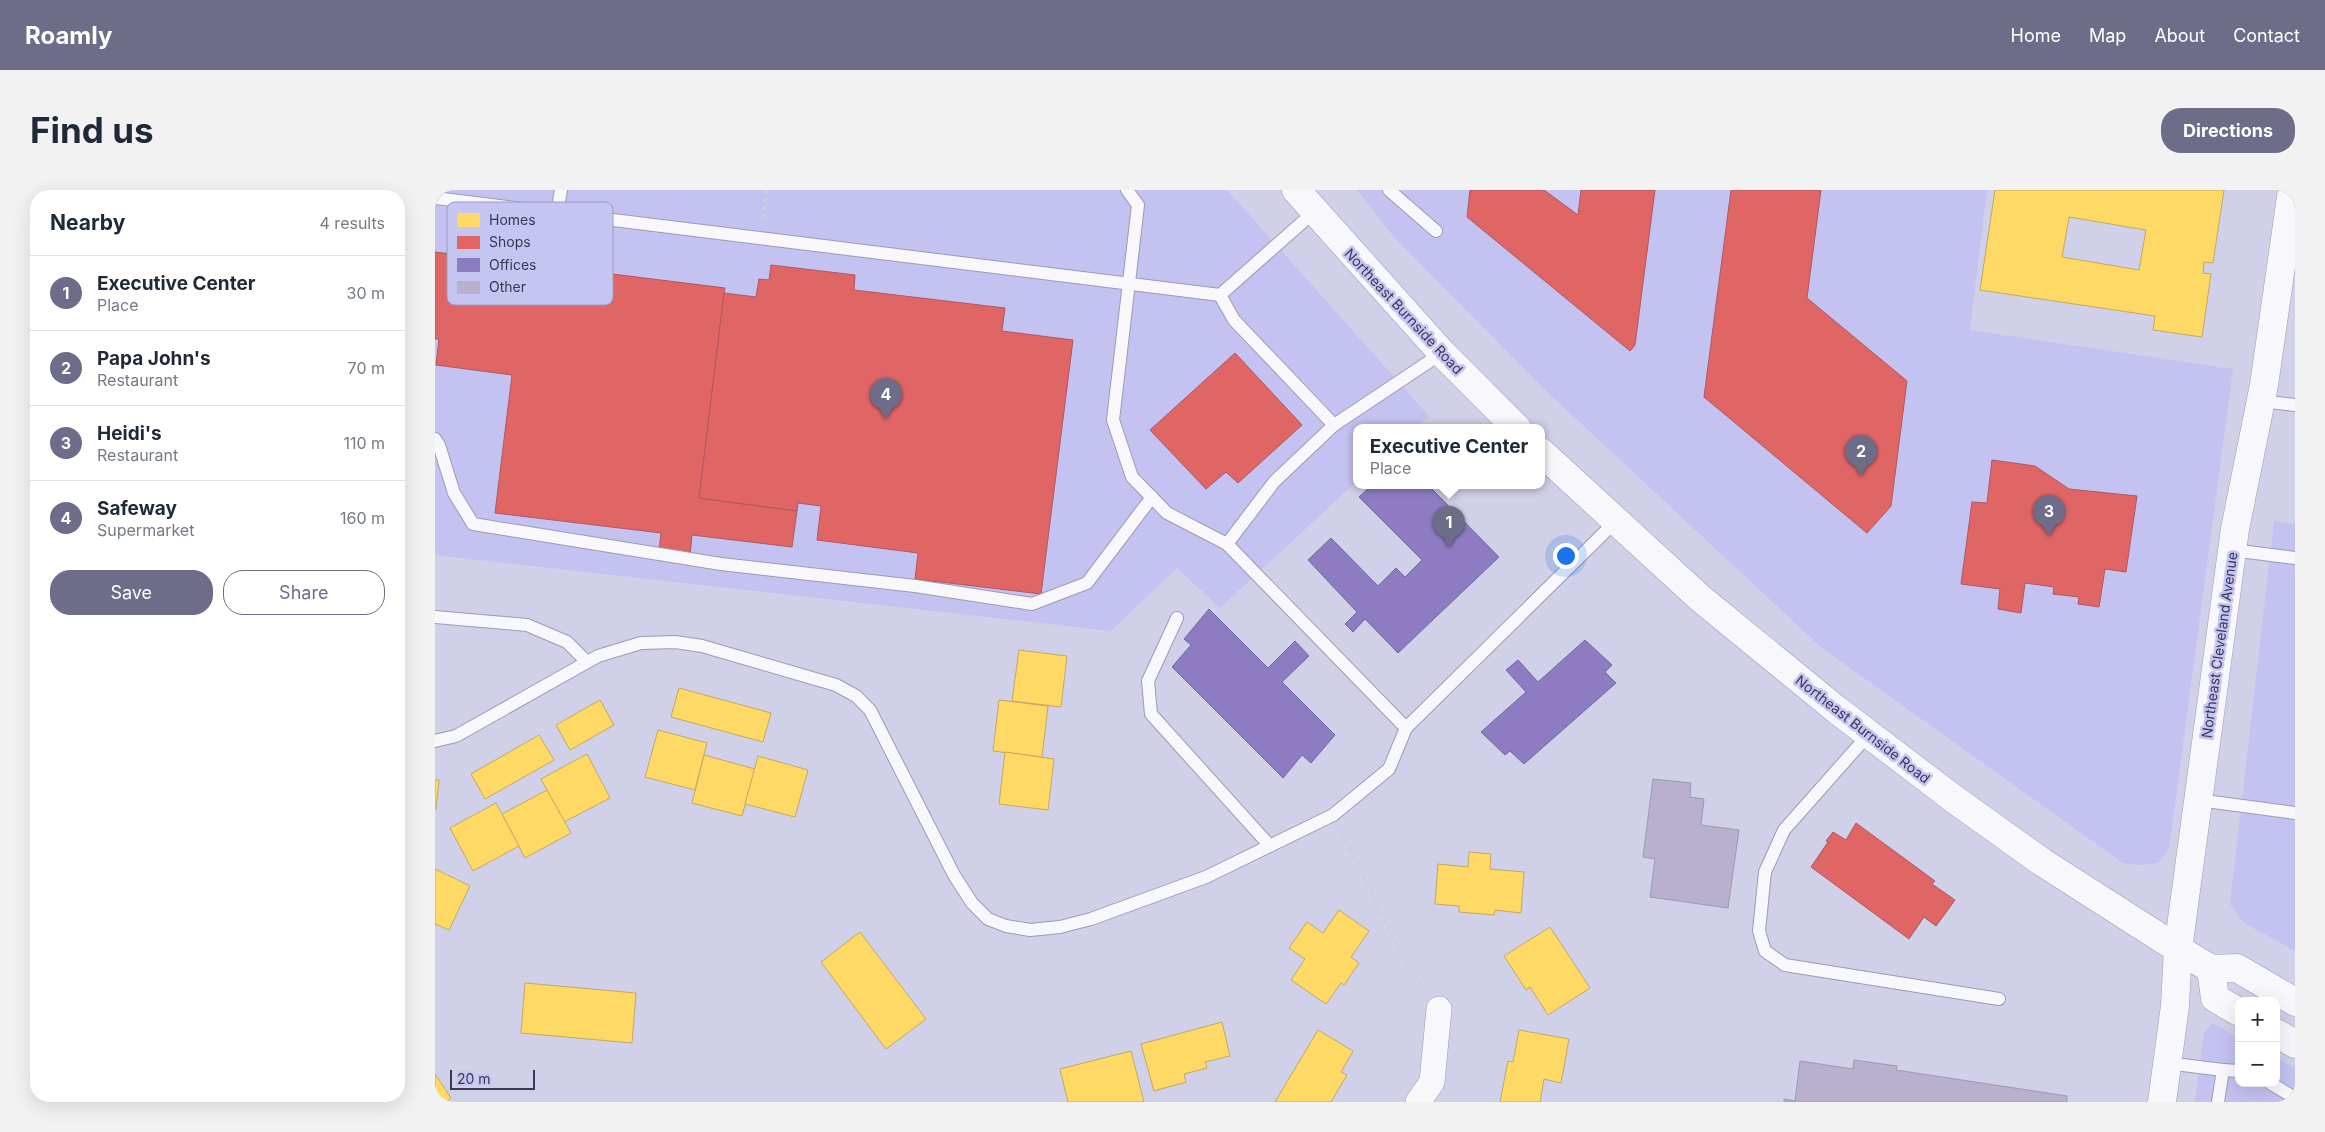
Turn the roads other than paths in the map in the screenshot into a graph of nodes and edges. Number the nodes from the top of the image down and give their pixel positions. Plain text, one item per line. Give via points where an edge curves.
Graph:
1 (1127, 190) edge
2 (1296, 190) edge
3 (1389, 190) edge
4 (2292, 190) edge
5 (435, 198) edge
6 (468, 202) edge
7 (1314, 212) junction
8 (613, 220) edge
9 (1435, 231) dead end
10 (1128, 283) junction
11 (1220, 295) junction
12 (1441, 353) junction
13 (2261, 401) junction
14 (2295, 405) edge
15 (1513, 424) edge
16 (1334, 425) junction
17 (435, 439) edge
18 (1545, 456) edge
19 (1152, 497) junction
20 (1615, 522) junction
21 (1227, 544) junction
22 (2232, 550) junction
23 (2295, 558) edge
24 (435, 617) edge
25 (1177, 618) dead end
26 (587, 662) junction
27 (1405, 728) junction
28 (1869, 734) junction
29 (435, 741) edge
30 (2198, 800) junction
31 (2295, 813) edge
32 (1270, 846) junction
33 (2178, 949) junction
34 (2211, 969) junction
35 (1999, 999) dead end
36 (2295, 1002) edge
37 (1439, 1009) road end
38 (2235, 1010) edge
39 (2280, 1035) edge
40 (2295, 1044) edge
41 (2167, 1063) junction
42 (2223, 1070) junction
43 (2235, 1071) edge
44 (2277, 1087) edge
45 (2295, 1098) edge
46 (1418, 1102) edge
47 (2162, 1102) edge
48 (2218, 1102) edge

1 - 10 lane via 1138,205
2 - 7 main road, Northeast Burnside Road
3 - 9 lane
4 - 13 main road, Northeast Cleveland Avenue
5 - 6 lane
7 - 11 lane
7 - 12 main road, Northeast Burnside Road
8 - 10 lane
10 - 11 lane
10 - 19 lane via 1113,420 1131,477
11 - 16 lane via 1234,320
12 - 15 main road, Northeast Burnside Road
12 - 16 lane
13 - 14 lane
13 - 22 main road, Northeast Cleveland Avenue
16 - 21 lane via 1274,482
17 - 19 lane via 454,494 473,524 721,564 915,586 1032,604 1087,583
18 - 20 main road, Northeast Burnside Road
19 - 21 lane via 1167,513
20 - 27 lane
20 - 28 main road, Northeast Burnside Road via 1700,598
21 - 27 lane
22 - 23 lane
22 - 30 main road, Northeast Cleveland Avenue
24 - 26 lane via 527,625 567,642
25 - 32 lane via 1148,681 1151,714
26 - 29 lane via 456,736
26 - 32 lane via 641,643 675,642 702,646 827,682 856,696 871,710 971,903 989,919 1006,926 1030,930 1091,919 1206,876
27 - 32 lane via 1389,769 1333,815
28 - 33 main road, Northeast Burnside Road via 2042,862
28 - 35 lane via 1784,830 1765,872 1759,931 1765,951 1785,965
30 - 31 lane
30 - 33 main road, Northeast Cleveland Avenue
33 - 34 main road, Northeast Burnside Road
33 - 41 main road, Northeast Cleveland Avenue
34 - 36 main road via 2237,968
34 - 38 main road via 2215,998
37 - 46 street via 1432,1082
39 - 40 main road
41 - 42 lane
41 - 47 main road, Northeast Cleveland Avenue
42 - 43 lane
42 - 48 lane
44 - 45 lane

